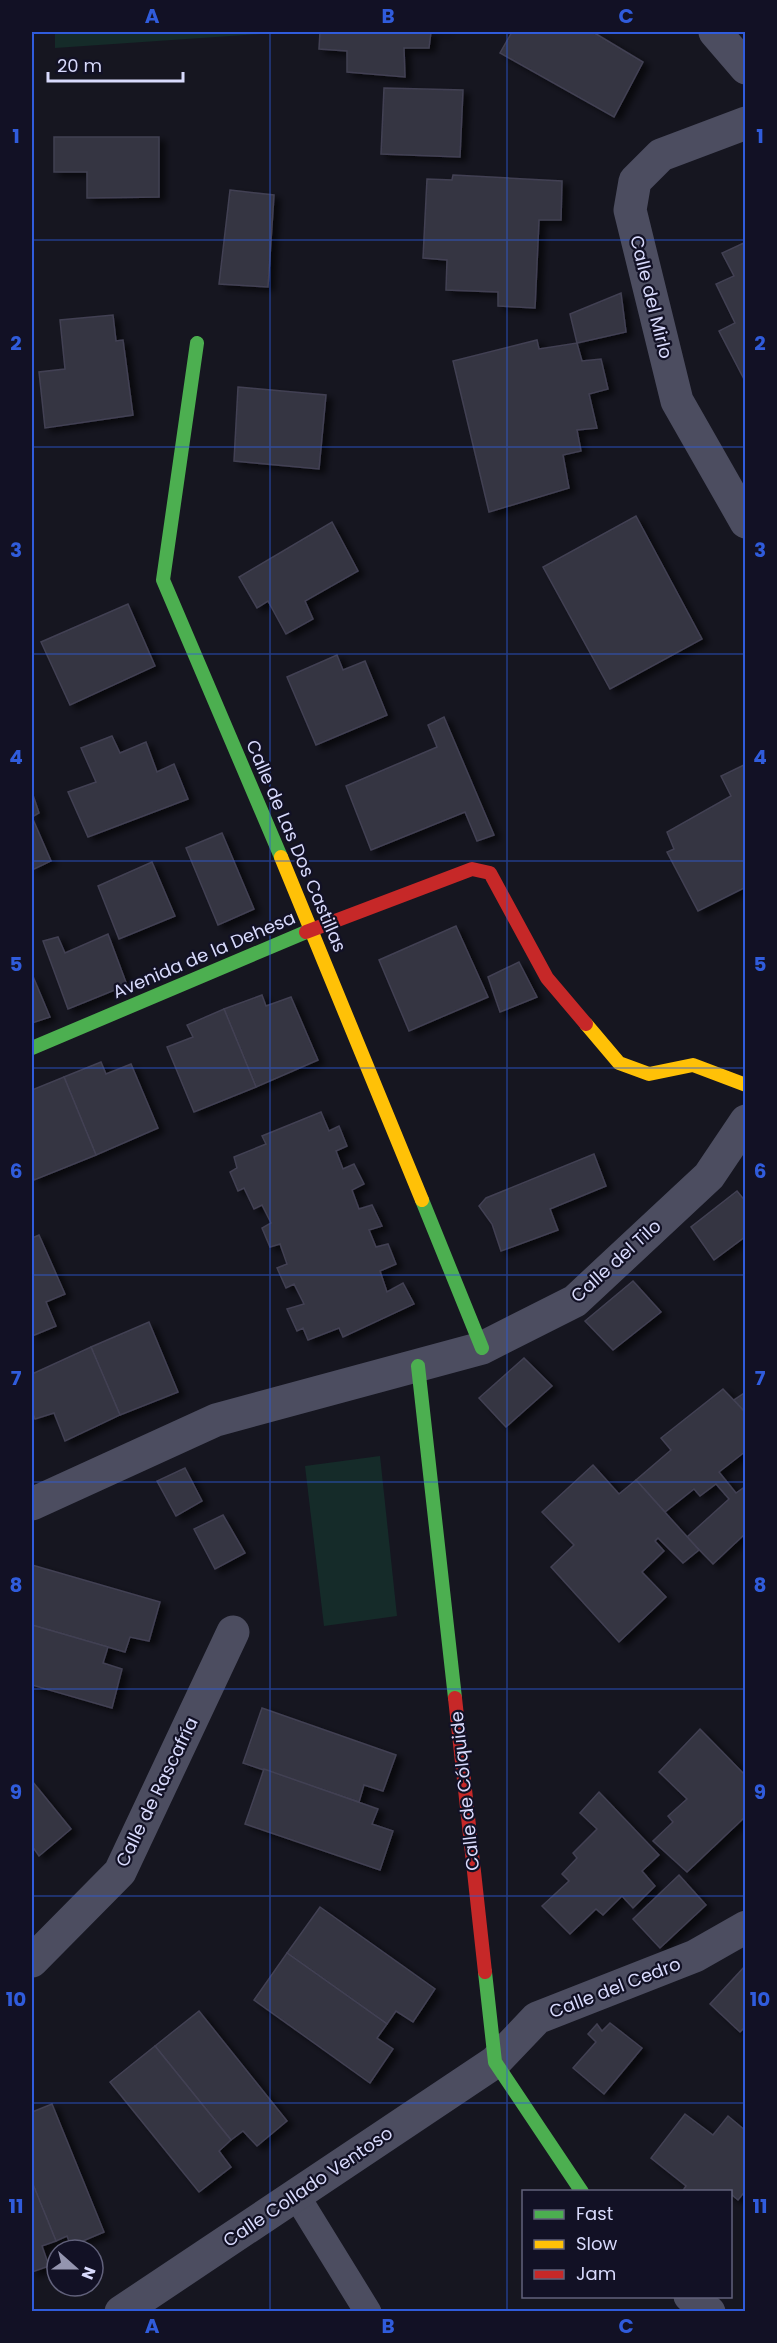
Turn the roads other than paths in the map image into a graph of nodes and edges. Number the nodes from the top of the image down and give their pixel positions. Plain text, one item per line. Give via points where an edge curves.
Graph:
1 (715, 32) edge
2 (746, 68) edge
3 (746, 123) edge
4 (197, 343) dead end
5 (746, 522) edge
6 (312, 930) junction
7 (32, 1048) edge
8 (746, 1085) edge
9 (746, 1121) edge
10 (482, 1348) junction
11 (418, 1366) junction
12 (32, 1504) edge
13 (233, 1632) dead end
14 (746, 1927) edge
15 (32, 1961) edge
16 (495, 2062) junction
17 (581, 2190) edge
18 (296, 2195) junction
19 (692, 2298) edge
20 (121, 2312) edge
21 (368, 2312) edge
22 (709, 2312) edge

1 - 2 street
3 - 5 street, Calle del Mirlo via 662,155 635,181 630,210 677,401
4 - 6 street, Calle de Las Dos Castillas via 163,580
6 - 7 street, Avenida de la Dehesa
6 - 8 street, Avenida de la Dehesa via 472,869 490,873 547,978 619,1063 649,1074 693,1065
6 - 10 street, Calle de Las Dos Castillas
9 - 10 street, Calle del Tilo via 709,1176 575,1301
10 - 11 street, Calle del Tilo
11 - 12 street, Calle del Tilo via 216,1420
11 - 16 street, Calle de Cólquide
13 - 15 street, Calle de Rascafría via 120,1872
14 - 16 street, Calle del Cedro via 695,1956 537,2018
16 - 17 street, Calle de Cólquide
16 - 18 street, Calle Collado Ventoso
18 - 20 street, Calle Collado Ventoso
18 - 21 lane
19 - 22 street

